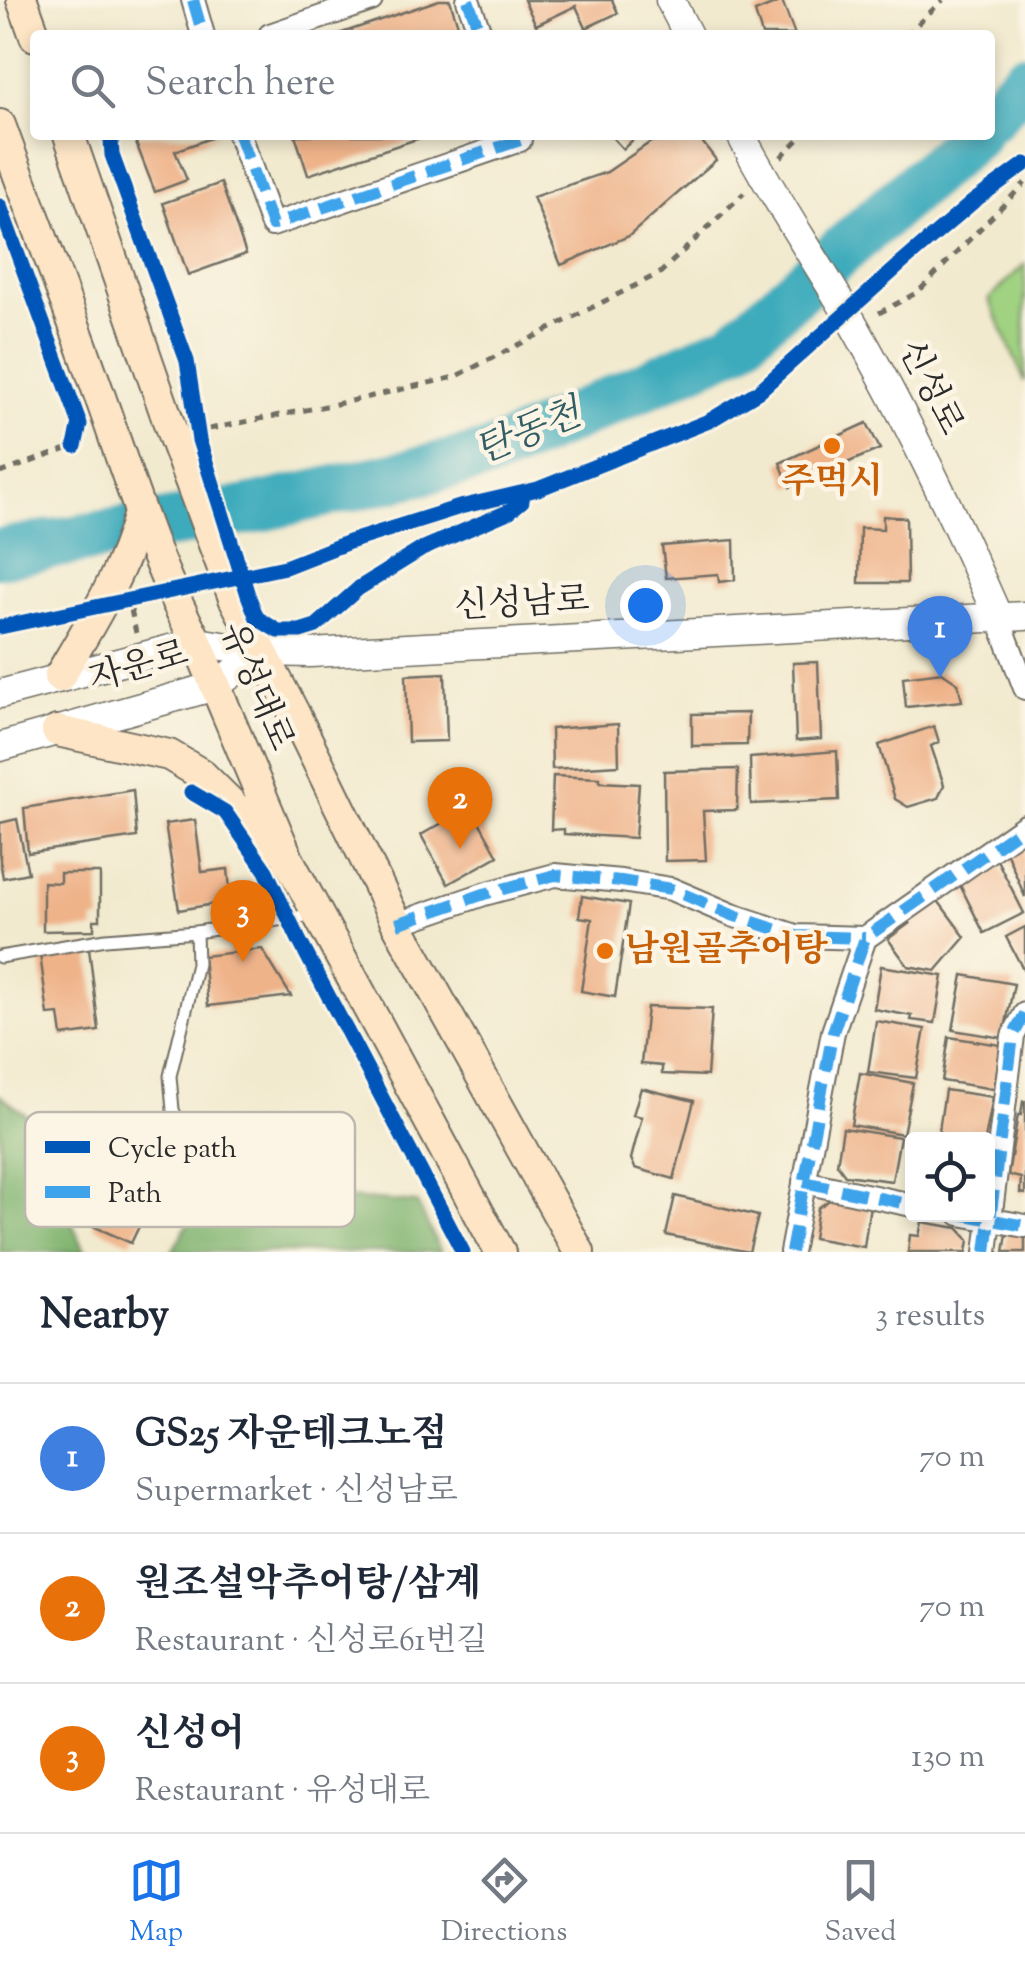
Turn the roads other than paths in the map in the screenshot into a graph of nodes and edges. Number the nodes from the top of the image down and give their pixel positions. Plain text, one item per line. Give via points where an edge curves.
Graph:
1 (22, 0) edge
2 (192, 0) edge
3 (371, 0) edge
4 (468, 0) edge
5 (670, 0) edge
6 (33, 30) edge
7 (201, 30) edge
8 (284, 30) edge
9 (479, 30) edge
10 (685, 30) edge
11 (0, 125) edge
12 (71, 140) edge
13 (241, 140) edge
14 (520, 140) edge
15 (744, 140) edge
16 (139, 512) junction
17 (1012, 616) edge
18 (196, 642) junction
19 (262, 652) junction
20 (59, 677) junction
21 (214, 686) junction
22 (1025, 688) edge
23 (0, 694) edge
24 (56, 731) junction
25 (0, 746) edge
26 (1025, 826) edge
27 (288, 859) junction
28 (318, 914) junction
29 (397, 924) junction
30 (196, 932) junction
31 (864, 938) junction
32 (0, 958) edge
33 (1025, 1014) edge
34 (175, 1112) edge
35 (995, 1179) edge
36 (804, 1182) junction
37 (905, 1204) edge
38 (990, 1222) edge
39 (995, 1222) edge
40 (1025, 1226) edge
41 (500, 1252) edge
42 (580, 1252) edge
43 (791, 1252) edge
44 (986, 1252) edge

1 - 6 main road
2 - 7 street
3 - 8 street
4 - 9 street
5 - 10 street
11 - 16 main road, 유성대로
12 - 19 main road, 유성대로 via 194,431 234,598
13 - 14 street via 272,224
15 - 17 street, 신성로 via 855,327
16 - 18 main road, 유성대로
16 - 20 main road via 130,546
17 - 19 street, 신성남로
17 - 22 street, 신성로
18 - 19 street, 자운로
18 - 20 street, 자운로
18 - 21 main road, 유성대로
19 - 21 street, 자운로
19 - 29 main road, 유성대로
20 - 23 street, 자운로
21 - 24 street, 자운로
21 - 27 main road, 유성대로
24 - 25 street, 자운로
24 - 27 main road via 168,756 202,774
26 - 31 street
27 - 28 main road, 유성대로
28 - 30 lane
28 - 41 main road, 유성대로
29 - 31 street via 554,875 671,889 796,936
29 - 42 main road, 유성대로
30 - 32 lane
30 - 34 lane via 197,964 170,1076
31 - 36 street via 832,1032
33 - 35 street via 1012,1036
36 - 37 street
36 - 43 street
38 - 44 street
39 - 40 street

